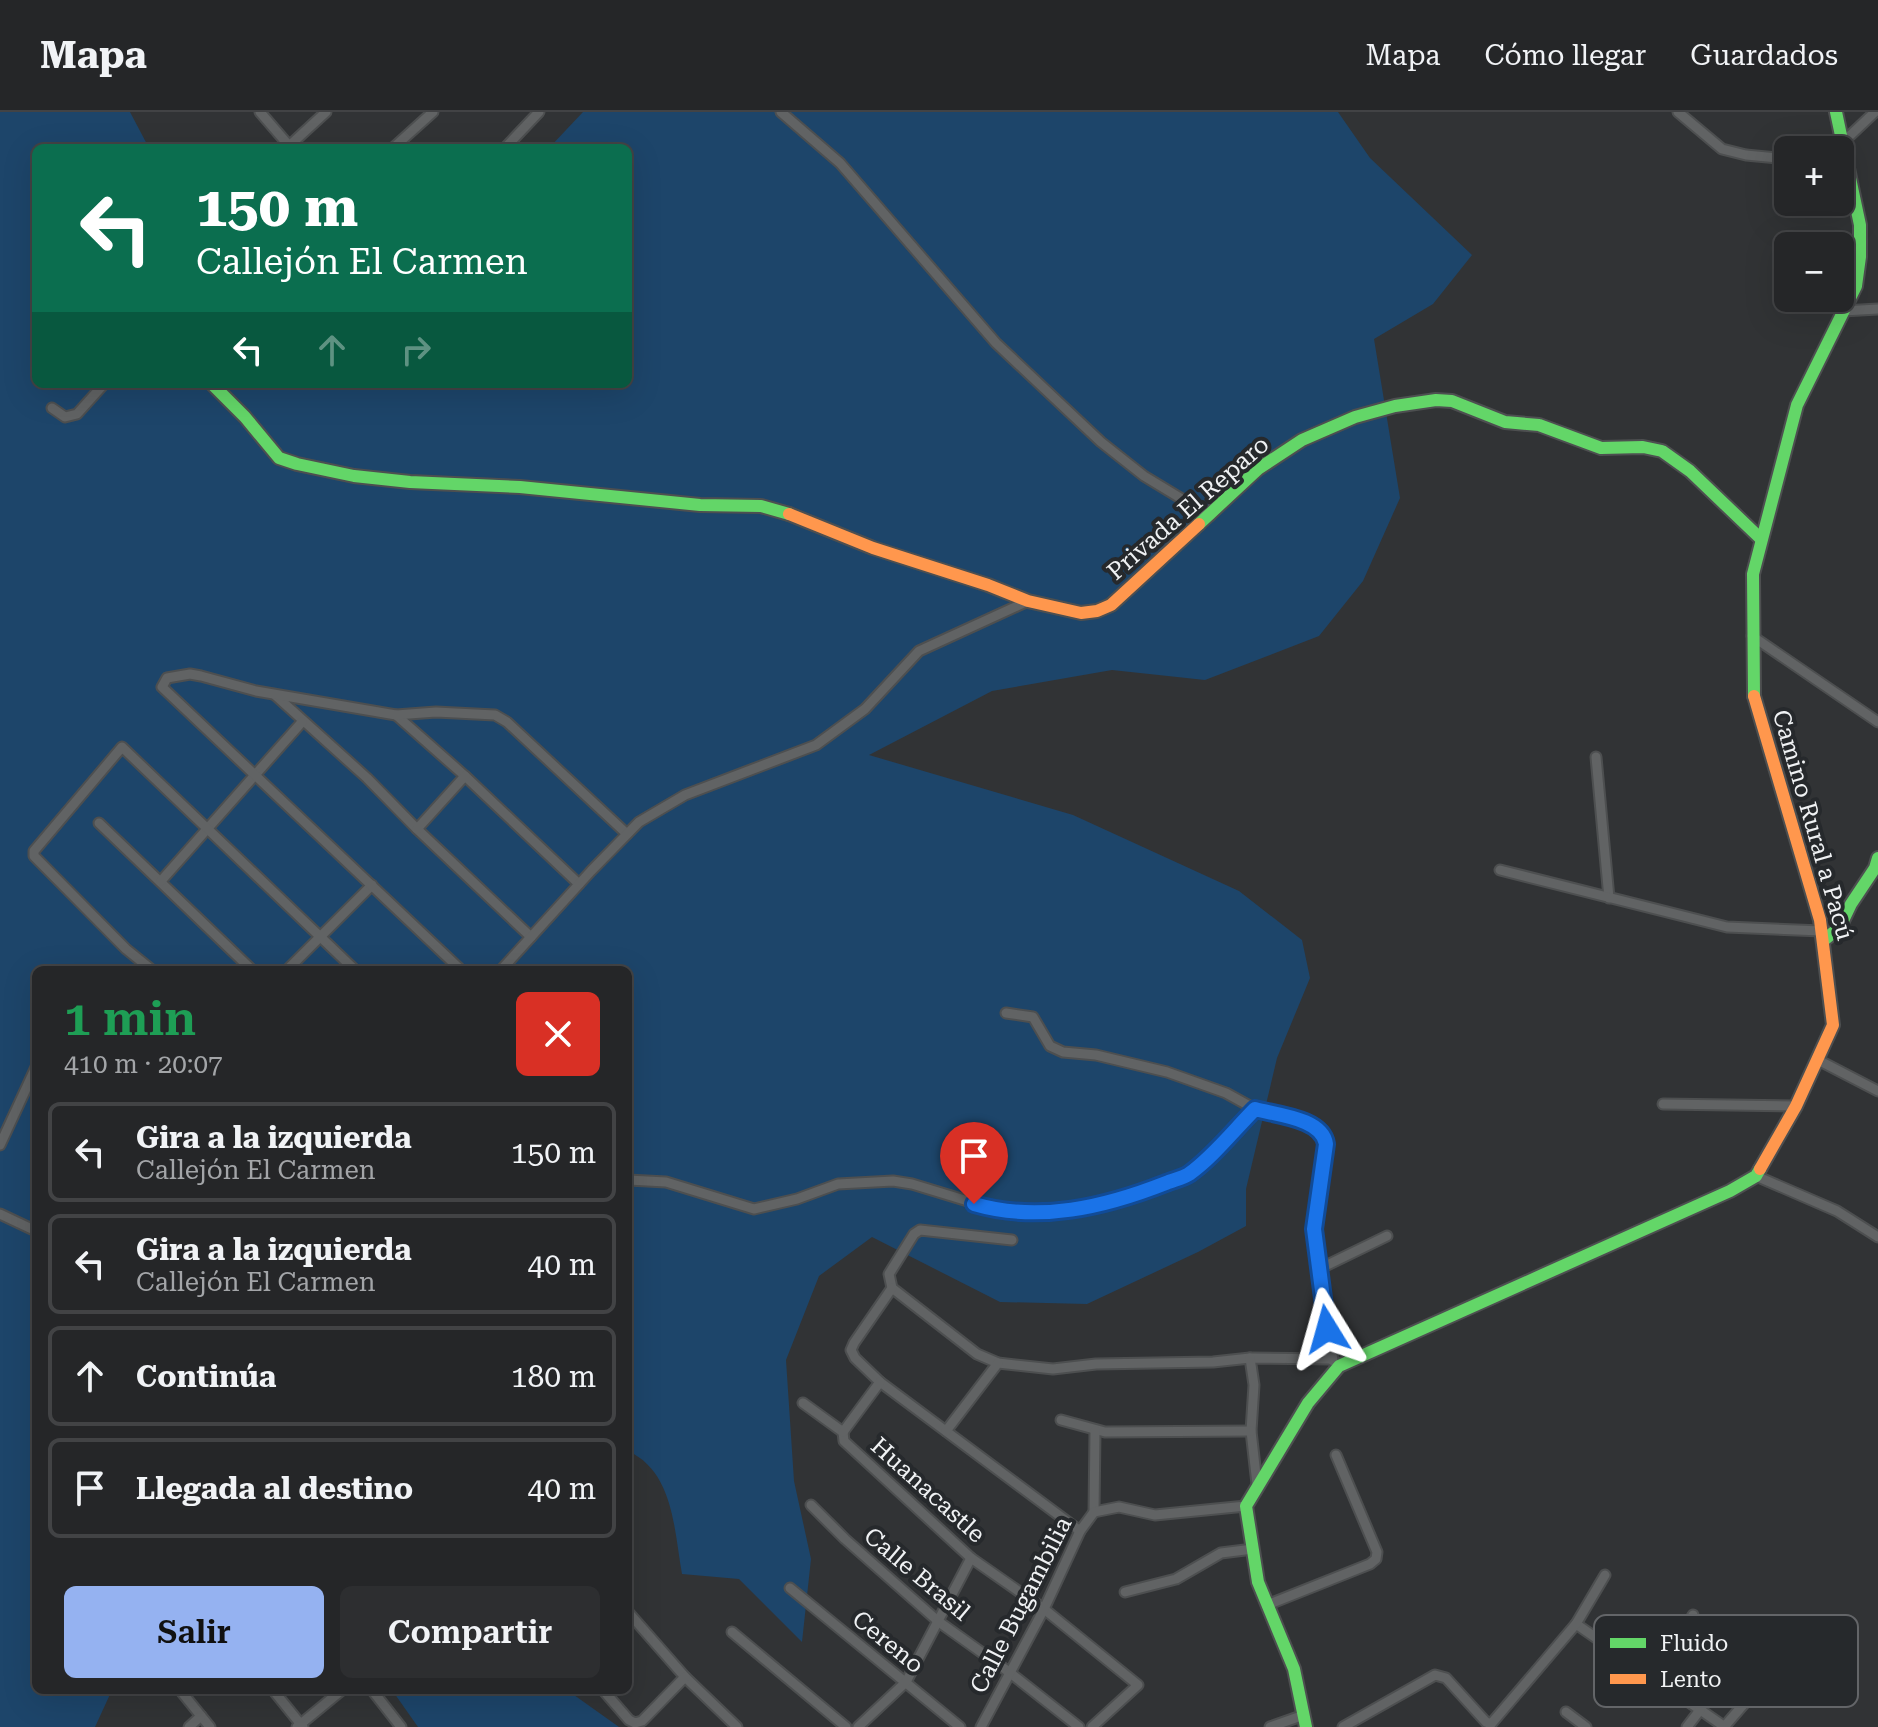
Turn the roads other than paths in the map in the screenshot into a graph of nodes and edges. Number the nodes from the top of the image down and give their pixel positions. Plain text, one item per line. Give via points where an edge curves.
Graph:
1 (260, 112) edge
2 (326, 112) edge
3 (433, 112) edge
4 (539, 112) edge
5 (781, 112) edge
6 (1678, 112) edge
7 (1836, 112) edge
8 (1875, 112) edge
9 (1840, 136) edge
10 (1850, 136) edge
11 (287, 144) edge
12 (293, 144) edge
13 (397, 144) edge
14 (509, 144) edge
15 (1774, 158) edge
16 (1854, 203) edge
17 (1854, 290) edge
18 (1878, 309) edge
19 (1854, 310) edge
20 (1843, 312) edge
21 (100, 388) edge
22 (216, 388) edge
23 (52, 408) dead end
24 (1210, 516) junction
25 (1761, 539) junction
26 (1028, 601) junction
27 (1752, 636) junction
28 (275, 695) junction
29 (396, 715) junction
30 (302, 722) junction
31 (1878, 722) edge
32 (1596, 757) dead end
33 (255, 774) junction
34 (465, 776) junction
35 (99, 823) dead end
36 (208, 827) junction
37 (417, 829) junction
38 (627, 834) junction
39 (1878, 858) edge
40 (1500, 870) dead end
41 (161, 881) junction
42 (579, 884) junction
43 (372, 885) junction
44 (1609, 898) junction
45 (320, 936) junction
46 (1823, 936) junction
47 (531, 937) junction
48 (147, 966) edge
49 (248, 966) edge
50 (291, 966) edge
51 (351, 966) edge
52 (457, 966) edge
53 (505, 966) edge
54 (1006, 1013) dead end
55 (1818, 1060) junction
56 (32, 1076) edge
57 (1878, 1091) edge
58 (1663, 1104) dead end
59 (1796, 1106) junction
60 (1255, 1109) junction
61 (0, 1145) edge
62 (1756, 1176) junction
63 (632, 1180) edge
64 (0, 1214) edge
65 (32, 1229) edge
66 (1387, 1236) dead end
67 (1878, 1237) edge
68 (1012, 1240) dead end
69 (1319, 1269) junction
70 (892, 1288) junction
71 (1250, 1358) junction
72 (1335, 1362) junction
73 (998, 1363) junction
74 (880, 1382) junction
75 (803, 1403) dead end
76 (1061, 1420) dead end
77 (946, 1431) junction
78 (1095, 1431) junction
79 (1251, 1431) junction
80 (843, 1432) junction
81 (1336, 1455) dead end
82 (1257, 1484) junction
83 (811, 1505) dead end
84 (1246, 1506) junction
85 (1094, 1512) junction
86 (1080, 1531) junction
87 (1253, 1549) junction
88 (971, 1558) junction
89 (1605, 1575) dead end
90 (790, 1588) dead end
91 (1125, 1592) dead end
92 (1267, 1605) junction
93 (1044, 1609) junction
94 (632, 1617) edge
95 (939, 1622) junction
96 (1576, 1624) junction
97 (732, 1632) dead end
98 (1594, 1636) edge
99 (1009, 1672) junction
100 (685, 1677) junction
101 (906, 1682) junction
102 (183, 1694) edge
103 (276, 1694) edge
104 (337, 1694) edge
105 (375, 1694) edge
106 (606, 1694) edge
107 (1696, 1707) edge
108 (1741, 1707) edge
109 (1700, 1710) junction
110 (1566, 1712) dead end
111 (201, 1716) junction
112 (1305, 1721) edge
113 (300, 1726) edge
114 (189, 1727) edge
115 (210, 1727) edge
116 (401, 1727) edge
117 (737, 1727) edge
118 (846, 1727) edge
119 (858, 1727) edge
120 (960, 1727) edge
121 (981, 1727) edge
122 (1079, 1727) edge
123 (1092, 1727) edge
124 (1270, 1727) edge
125 (1343, 1727) edge
126 (1586, 1727) edge
127 (1687, 1727) edge
128 (1724, 1727) edge

1 - 11 street
2 - 12 street
3 - 13 street
4 - 14 street
5 - 24 street via 840,163 996,343 1101,442
6 - 15 street via 1722,149
7 - 9 street, Camino Rural a Pacú
8 - 10 street
16 - 17 street, Camino Rural a Pacú via 1860,257
18 - 19 street
20 - 25 street, Camino Rural a Pacú via 1797,405
21 - 23 street via 77,414 65,417
22 - 26 street, Privada El Reparo via 279,458 297,464 410,482 761,506
24 - 25 street, Privada El Reparo via 1258,469 1302,440 1395,406 1452,401 1596,447 1664,451
24 - 26 street, Privada El Reparo via 1111,605 1081,613
25 - 27 street, Camino Rural a Pacú via 1753,574
26 - 38 street via 919,651 865,709 816,745 685,795
27 - 31 street
27 - 46 street, Camino Rural a Pacú via 1754,698
28 - 29 street
28 - 30 street
28 - 33 street via 190,674 167,678 162,687
29 - 34 street
29 - 38 street via 495,715
30 - 33 street
30 - 37 street
32 - 44 street
33 - 36 street
33 - 43 street
34 - 37 street
34 - 42 street
35 - 41 street
36 - 41 street
36 - 45 street
36 - 48 street via 122,747 34,851
37 - 47 street
38 - 42 street
39 - 46 street via 1840,927
40 - 44 street
41 - 49 street
42 - 47 street
43 - 45 street
43 - 52 street
44 - 46 street via 1727,927
45 - 50 street
45 - 51 street
46 - 55 street, Camino Rural a Pacú via 1833,1025
47 - 53 street
54 - 60 street via 1033,1017 1050,1046 1063,1052 1167,1072
55 - 57 street
55 - 59 street, Camino Rural a Pacú
56 - 61 street
58 - 59 street
59 - 62 street, Camino Rural a Pacú
60 - 63 street via 1188,1175 1070,1210 994,1209 893,1181 838,1184 754,1209 666,1182
60 - 69 street via 1310,1124 1325,1137 1314,1219
62 - 67 street via 1837,1211
62 - 72 street
64 - 65 street
66 - 69 street
68 - 70 street via 920,1230 889,1274
69 - 72 street
70 - 73 street via 977,1354
70 - 74 street via 851,1350
71 - 72 street
71 - 73 street via 1053,1369
71 - 79 street
72 - 82 street
73 - 77 street
74 - 77 street
74 - 80 street, Huanacastle
75 - 80 street
76 - 78 street
77 - 86 street
78 - 79 street
78 - 85 street
79 - 82 street
80 - 88 street, Huanacastle via 844,1441
81 - 92 street via 1376,1559
82 - 84 street
83 - 95 street, Calle Brasil
84 - 85 street, Calle Bugambilia via 1155,1515 1119,1507
84 - 87 street
85 - 86 street, Calle Bugambilia
86 - 93 street, Calle Bugambilia
87 - 91 street via 1221,1553 1176,1579
87 - 92 street
88 - 93 street, Huanacastle
88 - 95 street
89 - 96 street
90 - 101 street, Cereno
92 - 112 street via 1294,1669
93 - 99 street, Calle Bugambilia
93 - 123 street, Huanacastle via 1138,1685
94 - 100 street
95 - 99 street, Calle Brasil
95 - 101 street
96 - 98 street
96 - 125 street via 1491,1724 1446,1678 1435,1675
97 - 118 street
99 - 121 street, Calle Bugambilia
99 - 122 street, Calle Brasil
100 - 106 street via 635,1723
100 - 117 street
101 - 119 street
101 - 120 street, Cereno
102 - 111 street
103 - 113 street
104 - 113 street
105 - 116 street
107 - 109 street
108 - 128 street
109 - 127 street
109 - 128 street
110 - 126 street
111 - 114 street
111 - 115 street
112 - 124 street

